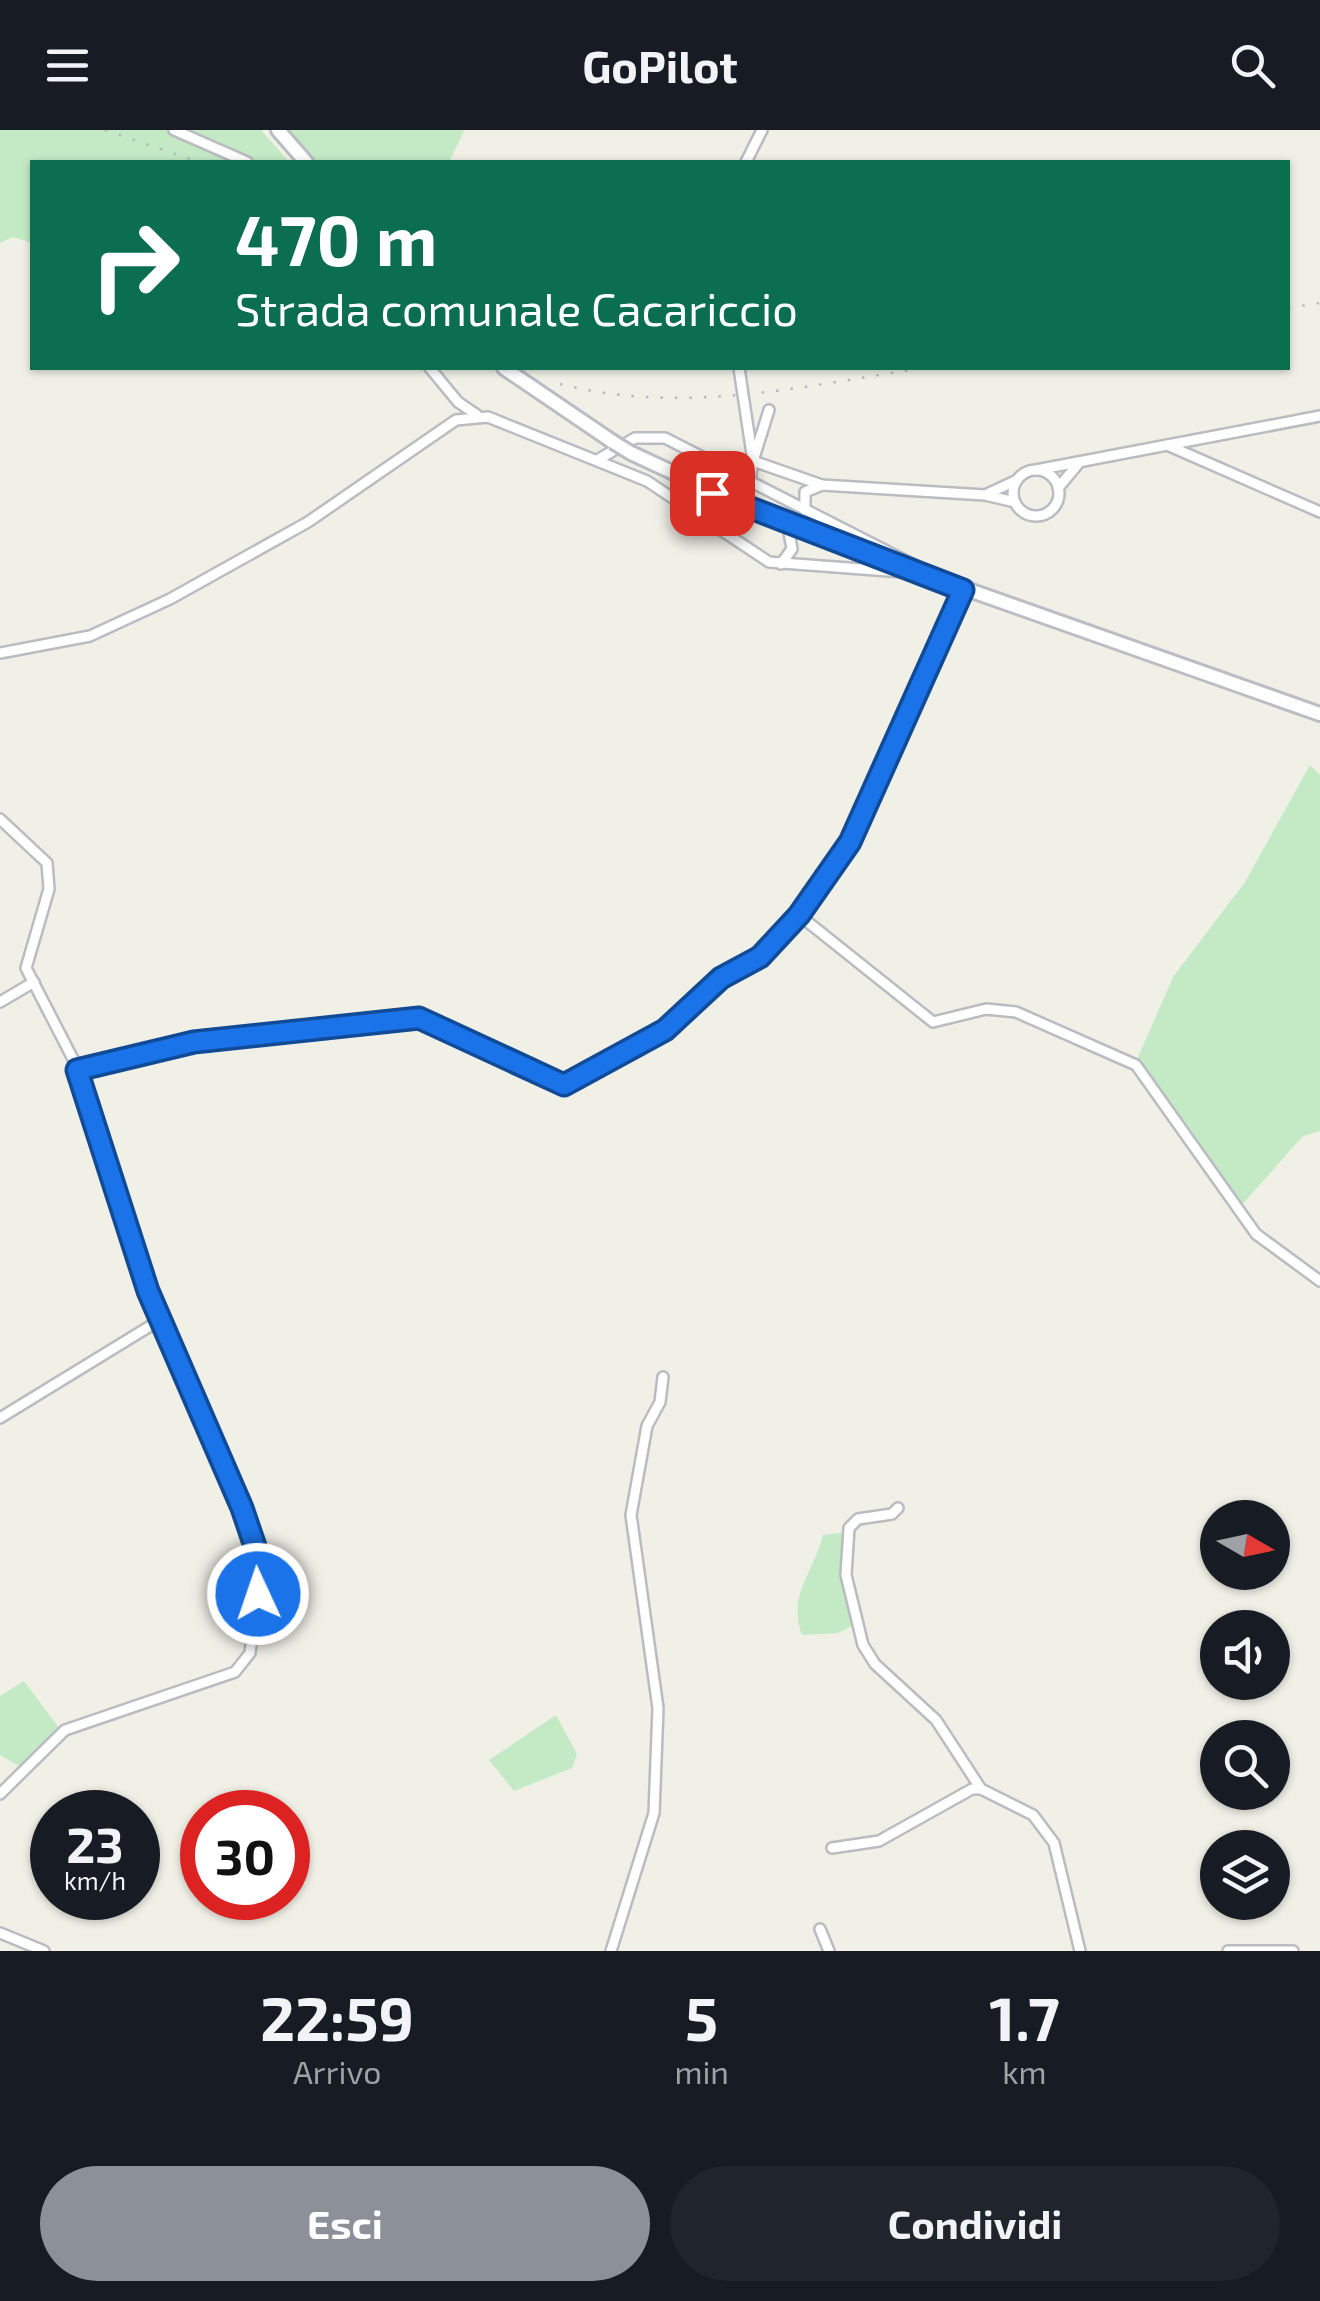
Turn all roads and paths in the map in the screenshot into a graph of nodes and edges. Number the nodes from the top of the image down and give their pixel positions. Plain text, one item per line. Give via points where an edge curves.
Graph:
1 (174, 130) edge
2 (278, 130) edge
3 (762, 130) edge
4 (242, 160) edge
5 (304, 160) edge
6 (747, 160) edge
7 (432, 370) edge
8 (507, 370) edge
9 (740, 370) edge
10 (769, 410) dead end
11 (480, 416) junction
12 (1320, 416) edge
13 (1167, 444) junction
14 (599, 459) junction
15 (1084, 460) junction
16 (754, 461) junction
17 (1036, 470) junction
18 (750, 480) junction
19 (1016, 480) junction
20 (822, 485) junction
21 (1058, 488) junction
22 (985, 495) junction
23 (1015, 502) junction
24 (805, 510) junction
25 (1320, 512) edge
26 (788, 526) junction
27 (781, 564) junction
28 (915, 573) junction
29 (938, 580) junction
30 (963, 590) junction
31 (0, 653) edge
32 (1320, 714) edge
33 (0, 819) edge
34 (799, 915) junction
35 (34, 982) junction
36 (0, 1002) edge
37 (77, 1070) junction
38 (1320, 1281) edge
39 (160, 1320) junction
40 (663, 1376) dead end
41 (0, 1418) edge
42 (898, 1508) dead end
43 (981, 1789) junction
44 (0, 1794) edge
45 (832, 1848) dead end
46 (820, 1929) dead end
47 (0, 1933) edge
48 (44, 1951) edge
49 (612, 1951) edge
50 (829, 1951) edge
51 (1080, 1951) edge
52 (1228, 1951) edge
53 (1293, 1951) edge

1 - 4 street
2 - 5 main road
3 - 6 street
7 - 11 street via 458,402
8 - 26 main road, bridge via 631,454
9 - 16 street
10 - 16 street
11 - 14 street
11 - 31 street via 456,420 308,522 170,600 90,636
12 - 13 street
13 - 15 street
13 - 25 street
14 - 18 street via 647,434
14 - 27 street via 648,481 758,558
15 - 17 street
15 - 21 street
16 - 18 street
16 - 20 street
17 - 19 street
17 - 21 street
18 - 24 street
19 - 22 street
19 - 23 street
20 - 22 street
20 - 24 street via 805,492
21 - 23 street via 1046,513 1031,516
22 - 23 street
24 - 29 street
26 - 27 street via 792,549
26 - 28 main road
27 - 28 street
28 - 29 main road
29 - 30 main road
30 - 32 main road
30 - 34 street via 850,842
33 - 35 street via 47,863 50,890 26,968
34 - 37 street via 760,957 721,978 665,1030 564,1085 419,1018 194,1042
34 - 38 street via 933,1022 986,1009 1016,1012 1136,1065 1256,1234
35 - 36 street
35 - 37 street
37 - 39 street
39 - 41 street
39 - 44 street via 261,1564 250,1654 235,1672 65,1730
40 - 49 street via 631,1515 658,1708 654,1813
42 - 43 street via 858,1518 849,1528 852,1609 875,1664 936,1720
43 - 45 street via 879,1841
43 - 51 street via 1034,1815 1054,1843
46 - 50 street
47 - 48 street
52 - 53 street

